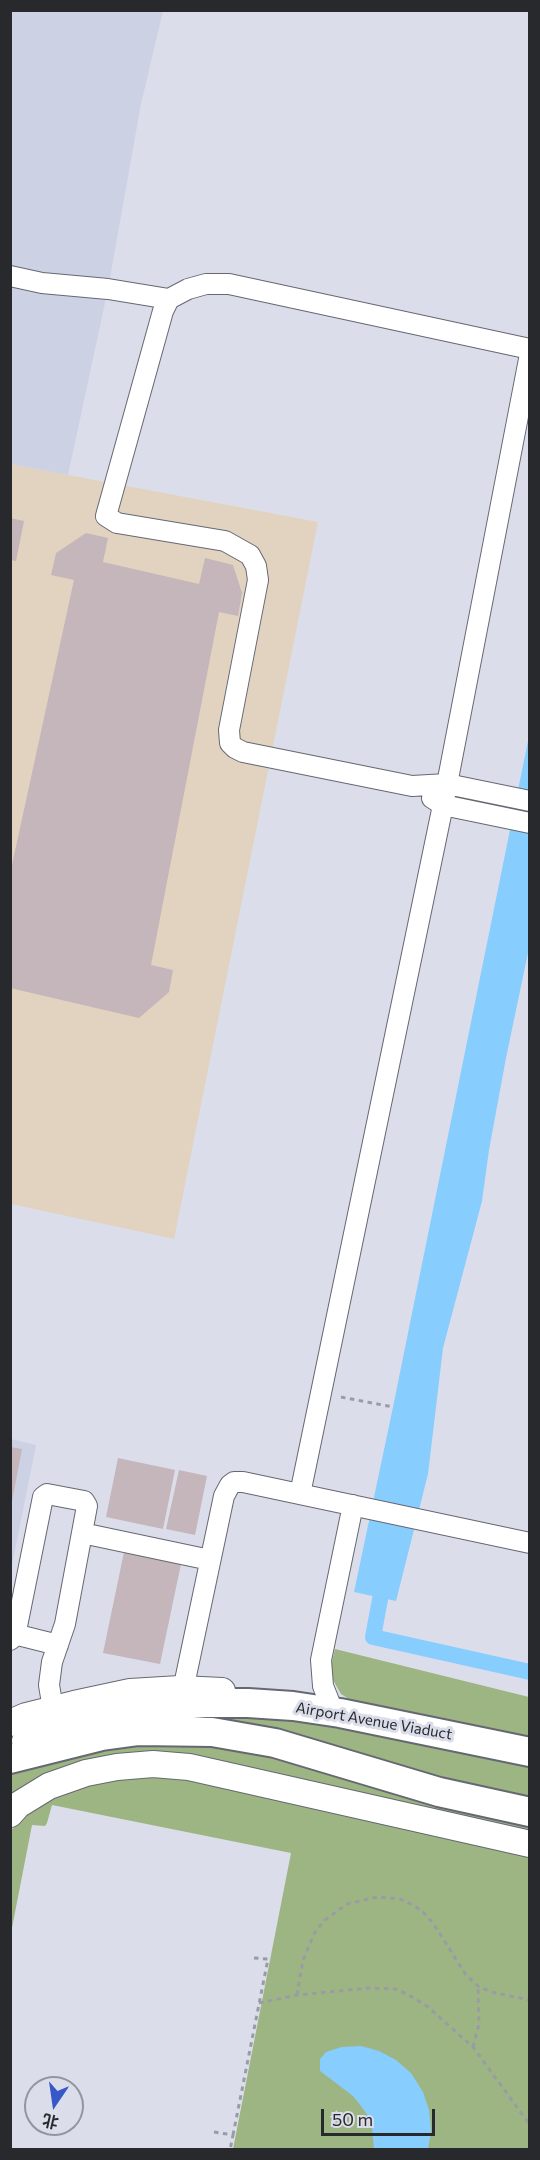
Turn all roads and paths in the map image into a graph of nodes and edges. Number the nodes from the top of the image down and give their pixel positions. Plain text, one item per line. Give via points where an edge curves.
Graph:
1 (10, 276) edge
2 (169, 299) junction
3 (530, 349) edge
4 (530, 354) edge
5 (447, 784) junction
6 (412, 786) junction
7 (530, 801) edge
8 (443, 805) junction
9 (530, 823) edge
10 (341, 1397) dead end
11 (393, 1407) dead end
12 (300, 1494) junction
13 (358, 1507) junction
14 (82, 1533) junction
15 (530, 1543) edge
16 (210, 1560) junction
17 (12, 1636) edge
18 (58, 1645) junction
19 (183, 1690) junction
20 (329, 1701) junction
21 (53, 1709) junction
22 (10, 1723) edge
23 (530, 1742) edge
24 (10, 1751) edge
25 (530, 1752) edge
26 (10, 1759) edge
27 (530, 1812) edge
28 (10, 1814) edge
29 (530, 1844) edge
30 (253, 1958) dead end
31 (478, 1986) junction
32 (297, 1995) junction
33 (530, 2000) edge
34 (259, 2003) junction
35 (473, 2047) junction
36 (530, 2126) edge
37 (214, 2132) dead end
38 (233, 2135) junction
39 (230, 2150) edge

1 - 2 street
2 - 3 street via 206,284 229,284
2 - 6 street via 106,516 117,523 225,541 250,555 258,580 229,730 235,748
4 - 5 street
5 - 6 street
5 - 7 street
5 - 8 street
6 - 8 street
8 - 9 street
8 - 12 street
10 - 11 path
12 - 13 street
12 - 16 street via 234,1482 224,1496
13 - 15 street
13 - 20 street via 321,1660 323,1686
14 - 16 street
14 - 17 street via 87,1506 84,1501 47,1494 43,1497
14 - 18 street
16 - 19 street
17 - 18 street
18 - 21 street via 49,1685
19 - 20 main road via 264,1693
19 - 21 main road via 130,1692
20 - 23 main road
21 - 22 main road
24 - 25 highway, Airport Avenue Viaduct via 63,1724 107,1712 205,1703 292,1706 340,1713
26 - 27 highway via 139,1731 212,1732 275,1743 439,1792
28 - 29 main road via 49,1786 86,1773 153,1764 233,1776
30 - 34 path via 268,1959
31 - 32 path via 466,1975 423,1912 400,1899 377,1897 347,1904 324,1920 303,1960
31 - 33 path
31 - 35 path via 479,2024
32 - 34 path
32 - 35 path via 395,1989 428,2006
34 - 38 path
35 - 36 path
37 - 38 path
38 - 39 path

